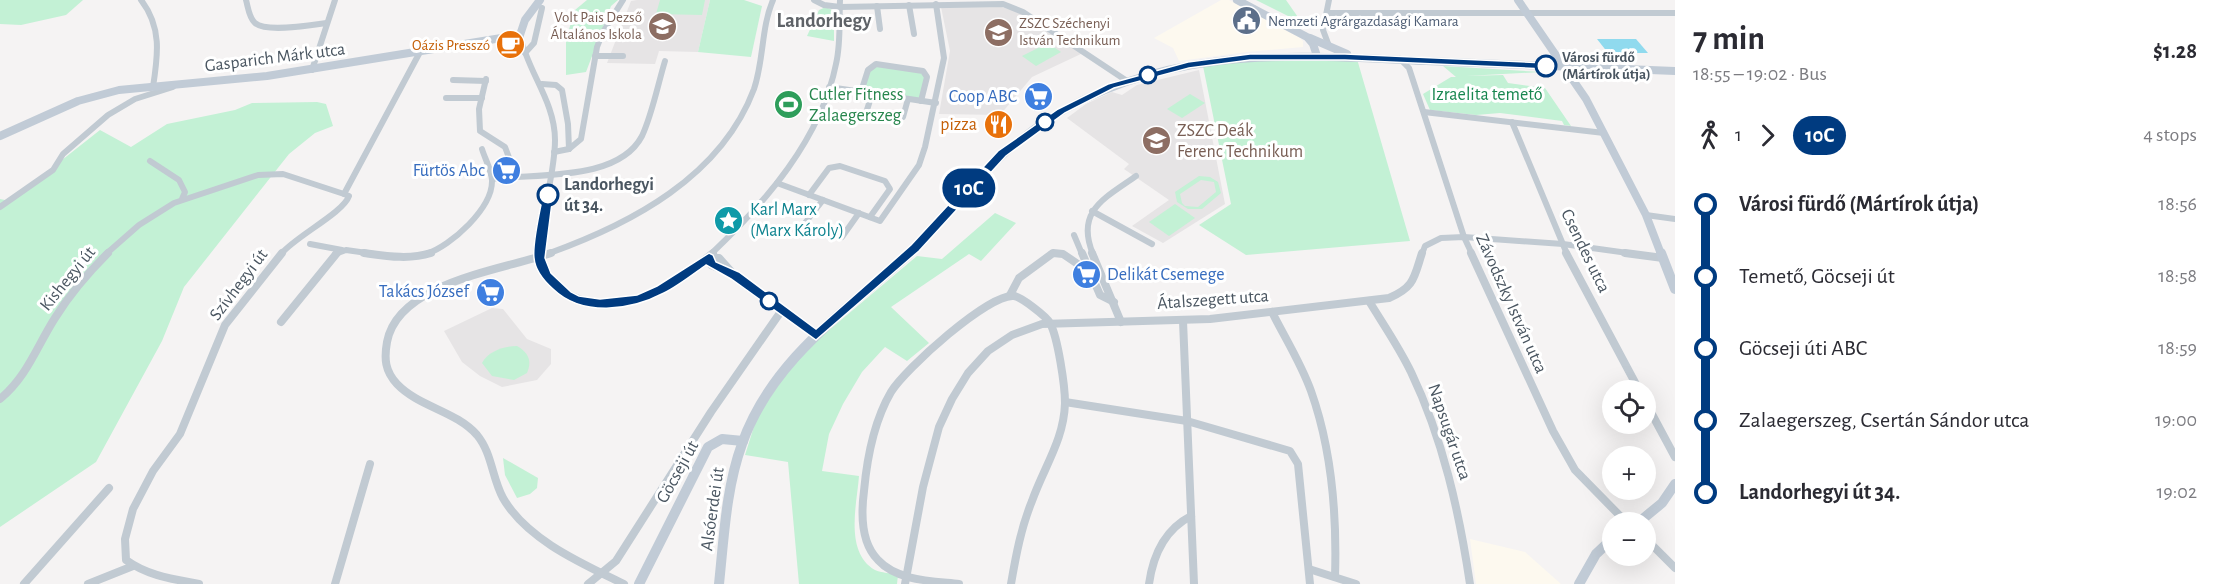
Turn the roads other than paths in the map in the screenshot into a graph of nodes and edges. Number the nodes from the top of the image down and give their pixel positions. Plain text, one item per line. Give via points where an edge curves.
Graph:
1 (141, 0) edge
2 (246, 0) edge
3 (335, 0) edge
4 (623, 0) edge
5 (773, 0) edge
6 (814, 0) edge
7 (1237, 0) edge
8 (1329, 0) edge
9 (1518, 0) edge
10 (840, 3) edge
11 (936, 4) junction
12 (909, 5) junction
13 (541, 6) edge
14 (877, 6) junction
15 (1327, 13) junction
16 (1527, 13) junction
17 (1675, 13) edge
18 (327, 23) junction
19 (880, 29) dead end
20 (914, 34) dead end
21 (520, 35) junction
22 (1306, 37) junction
23 (1331, 49) junction
24 (420, 52) junction
25 (525, 53) junction
26 (596, 56) junction
27 (623, 56) dead end
28 (1317, 56) junction
29 (1358, 57) junction
30 (1400, 59) junction
31 (665, 61) dead end
32 (1426, 61) junction
33 (1566, 67) junction
34 (312, 70) junction
35 (1675, 71) edge
36 (1412, 76) junction
37 (453, 80) dead end
38 (1127, 81) junction
39 (926, 82) junction
40 (184, 84) junction
41 (542, 84) junction
42 (940, 84) junction
43 (153, 87) junction
44 (829, 87) junction
45 (861, 92) junction
46 (872, 94) junction
47 (446, 98) dead end
48 (482, 98) junction
49 (908, 99) junction
50 (921, 101) junction
51 (936, 103) junction
52 (1424, 112) junction
53 (866, 113) dead end
54 (903, 117) dead end
55 (1512, 122) junction
56 (1604, 133) junction
57 (0, 136) edge
58 (482, 149) dead end
59 (569, 149) junction
60 (554, 152) junction
61 (150, 161) dead end
62 (551, 175) junction
63 (516, 176) junction
64 (1136, 176) dead end
65 (492, 179) junction
66 (777, 183) junction
67 (344, 194) junction
68 (809, 195) junction
69 (182, 199) junction
70 (823, 200) junction
71 (0, 207) edge
72 (1092, 211) junction
73 (859, 213) junction
74 (1646, 215) junction
75 (870, 217) junction
76 (1675, 219) edge
77 (806, 223) dead end
78 (1074, 235) dead end
79 (842, 237) dead end
80 (1464, 237) junction
81 (310, 244) dead end
82 (1152, 244) dead end
83 (1563, 244) junction
84 (342, 250) junction
85 (539, 258) junction
86 (709, 258) junction
87 (1663, 258) junction
88 (1088, 271) junction
89 (1675, 289) edge
90 (1010, 295) junction
91 (1369, 301) junction
92 (1114, 302) junction
93 (782, 310) junction
94 (1272, 312) junction
95 (1183, 321) junction
96 (281, 322) dead end
97 (1121, 322) junction
98 (1050, 323) junction
99 (816, 335) junction
100 (1634, 380) edge
101 (0, 399) edge
102 (1065, 402) junction
103 (1187, 421) junction
104 (1656, 422) edge
105 (742, 441) junction
106 (1675, 457) edge
107 (370, 464) dead end
108 (1675, 484) edge
109 (109, 488) dead end
110 (1616, 512) edge
111 (1651, 512) edge
112 (1191, 516) junction
113 (1602, 548) edge
114 (1656, 549) edge
115 (133, 566) junction
116 (1675, 567) edge
117 (1310, 569) junction
118 (603, 573) junction
119 (1335, 577) junction
120 (153, 580) edge
121 (906, 580) edge
122 (24, 584) edge
123 (88, 584) edge
124 (199, 584) edge
125 (335, 584) edge
126 (588, 584) edge
127 (624, 584) edge
128 (639, 584) edge
129 (719, 584) edge
130 (959, 584) edge
131 (1011, 584) edge
132 (1149, 584) edge
133 (1194, 584) edge
134 (1310, 584) edge
135 (1356, 584) edge
136 (1470, 584) edge
137 (1579, 584) edge

1 - 43 street via 158,27
2 - 18 street via 253,21 260,26
3 - 18 street
4 - 26 street via 603,32
5 - 85 street via 756,82 724,144 681,184 637,216
6 - 10 street
7 - 22 main road
8 - 15 street
9 - 16 main road
10 - 14 street
10 - 44 street via 838,54
11 - 12 street
11 - 38 street via 1010,6
11 - 42 street via 944,42
12 - 14 street
12 - 20 street
13 - 21 main road via 525,20
13 - 25 street via 534,43
14 - 19 street
15 - 16 street
15 - 23 street via 1323,38
16 - 17 street
16 - 33 main road
18 - 34 street
21 - 24 main road, Gasparich Márk utca
21 - 25 street
22 - 23 main road
22 - 28 main road
23 - 29 main road
24 - 34 main road, Gasparich Márk utca
24 - 67 street, Szívhegyi út
25 - 41 street
26 - 27 street
26 - 59 street via 581,139
28 - 29 main road
28 - 38 main road via 1220,60
29 - 30 main road
30 - 32 main road
30 - 36 street, Závodszky István utca
31 - 62 street via 642,136 632,151 604,165
32 - 33 main road
32 - 36 street via 1416,66
33 - 35 main road
33 - 56 main road
34 - 40 main road, Gasparich Márk utca
36 - 52 street, Závodszky István utca
37 - 48 street via 486,80
38 - 99 main road via 1061,111 1002,153 915,248
39 - 42 street
39 - 45 street via 927,74 923,71 876,64 868,70
39 - 50 street
40 - 43 main road, Gasparich Márk utca
40 - 71 street via 117,108 67,150 52,170
41 - 59 street via 556,85 562,90
41 - 60 street via 553,121
42 - 51 street
43 - 57 main road, Gasparich Márk utca via 89,97
44 - 45 street
44 - 66 street via 815,125
45 - 46 street
46 - 49 street
46 - 53 street
47 - 48 street
48 - 63 street via 479,129 486,137 502,143
49 - 50 street
49 - 54 street
50 - 51 street
51 - 75 street via 919,165 880,221
52 - 55 street
52 - 80 street, Závodszky István utca
55 - 56 street
55 - 83 street, Csendes utca
56 - 74 main road
58 - 65 street
59 - 60 street
60 - 62 street
61 - 69 street via 179,180 185,192
62 - 63 street
62 - 85 street
63 - 65 street
64 - 72 street
65 - 84 street via 488,196 471,221 436,251 410,256
66 - 68 street
66 - 86 street
67 - 69 street, Kishegyi út via 274,172
67 - 115 street, Szívhegyi út via 349,196 348,200 290,243 225,326 180,435 153,471 133,509 124,548 126,560
68 - 70 street
68 - 75 street via 833,167 885,181 890,189
69 - 101 street, Kishegyi út via 122,239 101,260 57,315 18,382
70 - 73 street
70 - 77 street
72 - 82 street
72 - 92 street via 1086,235
73 - 75 street
73 - 79 street
74 - 76 street
74 - 87 main road
78 - 88 street
80 - 83 street, Átalszegett utca
80 - 91 street, Átalszegett utca via 1428,243 1411,287 1389,298
80 - 110 street, Závodszky István utca via 1562,450 1575,470
81 - 84 street
83 - 87 street, Átalszegett utca
83 - 100 street, Csendes utca
84 - 96 street via 325,264
85 - 86 street via 546,276 567,295 588,303 612,304 652,294
85 - 118 street via 444,285 417,300 391,328 385,360 387,371 402,388 475,434 489,455 506,502 521,519 551,543
86 - 93 street via 711,265 735,276
87 - 89 main road
88 - 90 street via 1063,254 1053,253 1019,278
88 - 92 street via 1102,298
90 - 98 street
90 - 121 street via 928,351 898,383 882,411 863,495 866,540 878,561
91 - 94 street, Átalszegett utca
91 - 136 street, Napsugár utca via 1410,370 1434,427 1459,513
92 - 97 street
93 - 99 street
93 - 118 street via 615,561
94 - 95 street, Átalszegett utca
94 - 119 street via 1301,366 1327,449 1335,510
95 - 97 street, Átalszegett utca
95 - 103 street
97 - 98 street, Átalszegett utca
98 - 102 street
98 - 121 street, Átalszegett utca via 1025,328 999,341 969,372 949,404 930,448
99 - 105 main road via 772,384
102 - 103 street
102 - 131 street via 1058,445 1021,529
103 - 112 street
103 - 117 street via 1293,453 1298,464
104 - 106 street
105 - 128 main road, Göcseji út via 722,439 708,447
105 - 129 main road, Alsóerdei út via 730,494
107 - 125 street
108 - 111 main road
109 - 122 street
112 - 132 street via 1178,522 1161,543
112 - 133 street
113 - 137 main road
114 - 116 street
115 - 120 street
115 - 123 street
117 - 119 street
117 - 134 street
118 - 126 street
118 - 127 street
119 - 135 street
120 - 124 street
121 - 130 street

